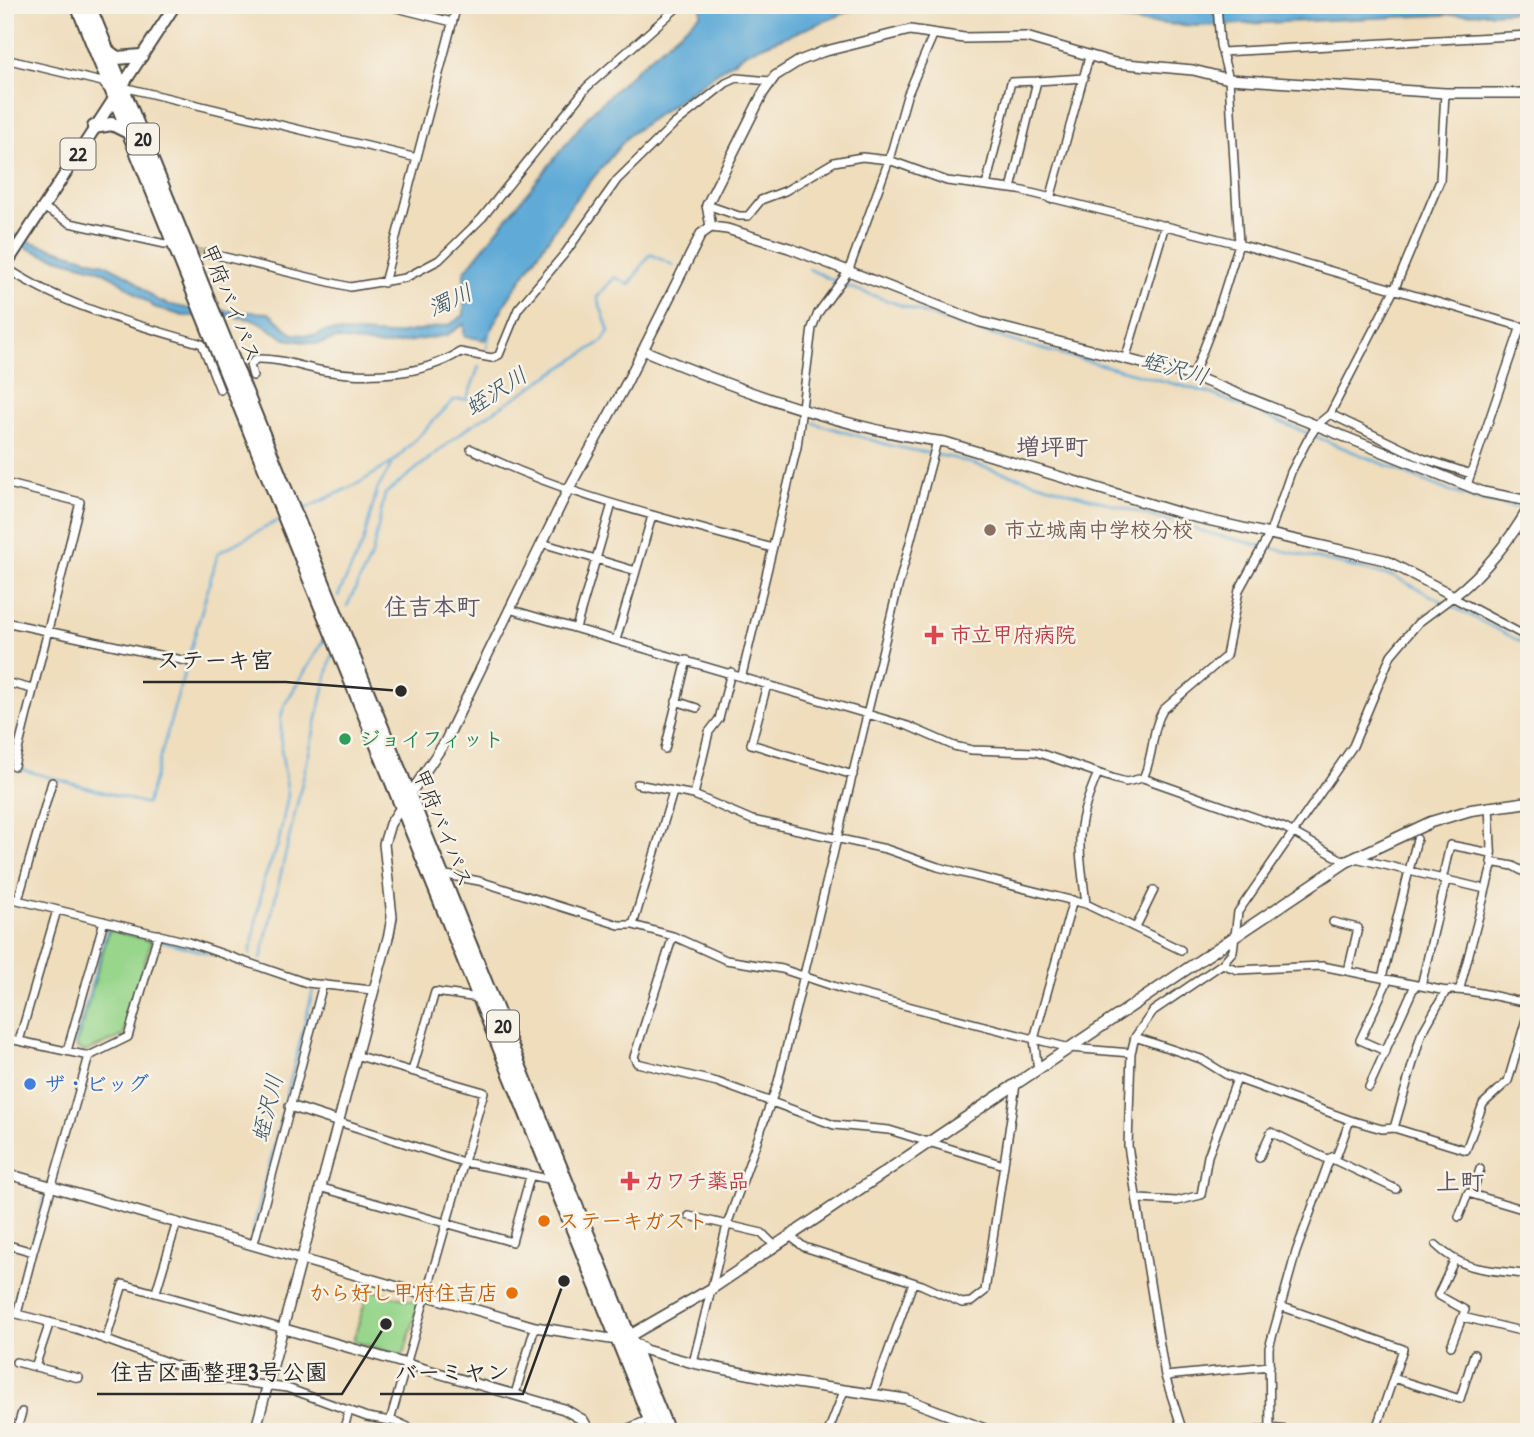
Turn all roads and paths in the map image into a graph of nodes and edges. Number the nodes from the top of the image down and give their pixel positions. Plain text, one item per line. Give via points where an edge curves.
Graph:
1 (76, 5) edge
2 (89, 5) edge
3 (175, 5) edge
4 (385, 5) edge
5 (457, 5) edge
6 (680, 5) edge
7 (1217, 5) edge
8 (452, 22) junction
9 (934, 33) junction
10 (1529, 35) edge
11 (1221, 48) junction
12 (109, 51) junction
13 (141, 56) junction
14 (1089, 57) junction
15 (5, 59) edge
16 (1084, 78) junction
17 (1230, 79) junction
18 (770, 80) junction
19 (1037, 81) junction
20 (118, 92) junction
21 (1445, 93) junction
22 (1529, 93) edge
23 (94, 127) junction
24 (128, 132) junction
25 (417, 158) junction
26 (889, 160) junction
27 (986, 186) junction
28 (1011, 189) junction
29 (1050, 199) junction
30 (707, 205) junction
31 (42, 209) junction
32 (1165, 225) junction
33 (711, 227) junction
34 (165, 244) dead end
35 (1238, 244) junction
36 (208, 253) tunnel mouth
37 (6, 265) edge
38 (845, 275) junction
39 (384, 283) junction
40 (1395, 288) junction
41 (1525, 328) edge
42 (643, 350) junction
43 (1125, 360) junction
44 (253, 376) dead end
45 (1193, 376) junction
46 (220, 390) dead end
47 (802, 407) junction
48 (1330, 414) junction
49 (1316, 426) junction
50 (937, 443) junction
51 (471, 449) dead end
52 (1432, 466) junction
53 (1471, 474) junction
54 (274, 477) junction
55 (5, 484) edge
56 (1467, 485) junction
57 (568, 490) junction
58 (1529, 500) edge
59 (612, 503) junction
60 (1527, 510) edge
61 (652, 516) junction
62 (1268, 536) junction
63 (542, 542) junction
64 (772, 548) junction
65 (596, 558) junction
66 (636, 570) junction
67 (1452, 597) junction
68 (509, 609) junction
69 (5, 622) edge
70 (576, 628) junction
71 (45, 632) junction
72 (1529, 638) edge
73 (616, 640) junction
74 (687, 660) junction
75 (191, 662) dead end
76 (731, 672) junction
77 (742, 675) junction
78 (5, 682) edge
79 (767, 685) junction
80 (32, 689) junction
81 (676, 701) junction
82 (697, 708) dead end
83 (868, 714) junction
84 (665, 749) dead end
85 (14, 766) dead end
86 (1098, 773) junction
87 (853, 775) junction
88 (1143, 778) junction
89 (52, 782) dead end
90 (637, 784) dead end
91 (673, 792) junction
92 (694, 795) junction
93 (406, 801) junction
94 (1529, 802) edge
95 (1489, 806) junction
96 (1292, 833) junction
97 (838, 838) junction
98 (1417, 839) dead end
99 (1491, 853) junction
100 (1350, 860) junction
101 (1491, 862) junction
102 (1410, 873) junction
103 (441, 874) junction
104 (1529, 875) edge
105 (1444, 880) junction
106 (1485, 889) junction
107 (1154, 890) dead end
108 (5, 897) edge
109 (18, 900) junction
110 (1073, 900) junction
111 (1086, 904) junction
112 (57, 910) junction
113 (104, 921) junction
114 (1333, 922) dead end
115 (633, 925) junction
116 (1136, 927) junction
117 (158, 934) junction
118 (1237, 934) junction
119 (673, 936) junction
120 (1181, 950) dead end
121 (1222, 964) junction
122 (1348, 971) junction
123 (803, 975) junction
124 (1385, 979) junction
125 (323, 984) junction
126 (1418, 986) junction
127 (1460, 988) junction
128 (372, 990) junction
129 (1446, 991) junction
130 (479, 998) junction
131 (1529, 1003) edge
132 (1529, 1009) edge
133 (1135, 1037) junction
134 (1034, 1039) junction
135 (6, 1041) edge
136 (19, 1041) junction
137 (1070, 1048) junction
138 (67, 1051) junction
139 (1385, 1051) junction
140 (1131, 1053) junction
141 (355, 1055) junction
142 (89, 1056) junction
143 (1038, 1070) junction
144 (412, 1071) junction
145 (1237, 1079) junction
146 (1016, 1084) junction
147 (1369, 1087) dead end
148 (769, 1101) junction
149 (290, 1106) junction
150 (1350, 1120) junction
151 (336, 1121) junction
152 (1394, 1128) junction
153 (930, 1141) junction
154 (1259, 1158) dead end
155 (1330, 1159) junction
156 (463, 1162) junction
157 (1004, 1165) junction
158 (1480, 1169) dead end
159 (5, 1173) edge
160 (530, 1177) junction
161 (554, 1180) junction
162 (53, 1187) junction
163 (319, 1187) junction
164 (1396, 1189) dead end
165 (1472, 1194) junction
166 (1138, 1199) junction
167 (1529, 1211) edge
168 (689, 1216) dead end
169 (1459, 1217) dead end
170 (177, 1222) junction
171 (446, 1223) junction
172 (727, 1225) junction
173 (790, 1236) junction
174 (254, 1243) junction
175 (5, 1244) edge
176 (774, 1245) junction
177 (1436, 1245) dead end
178 (33, 1252) junction
179 (301, 1257) junction
180 (1454, 1261) junction
181 (1529, 1275) edge
182 (913, 1283) junction
183 (711, 1289) junction
184 (156, 1292) junction
185 (426, 1295) junction
186 (1280, 1306) junction
187 (11, 1312) edge
188 (1462, 1317) junction
189 (50, 1322) junction
190 (535, 1327) junction
191 (281, 1328) junction
192 (1529, 1333) edge
193 (623, 1339) junction
194 (106, 1340) junction
195 (1451, 1346) dead end
196 (1474, 1354) dead end
197 (16, 1362) dead end
198 (407, 1363) junction
199 (693, 1363) junction
200 (1270, 1366) junction
201 (34, 1367) junction
202 (1166, 1376) junction
203 (79, 1378) dead end
204 (1393, 1378) junction
205 (267, 1387) junction
206 (844, 1391) junction
207 (515, 1394) junction
208 (873, 1394) junction
209 (349, 1410) junction
210 (22, 1412) dead end
211 (650, 1419) junction
212 (390, 1421) junction
213 (965, 1427) edge
214 (1270, 1428) junction
215 (16, 1432) edge
216 (255, 1432) edge
217 (343, 1432) edge
218 (419, 1432) edge
219 (590, 1432) edge
220 (619, 1432) edge
221 (655, 1432) edge
222 (668, 1432) edge
223 (828, 1432) edge
224 (993, 1432) edge
225 (1183, 1432) edge
226 (1251, 1432) edge
227 (1305, 1432) edge
228 (1375, 1432) edge

1 - 20 highway, 甲府バイパス / 20
2 - 12 highway, 甲府バイパス / 20
3 - 13 main road, 22
4 - 8 street
5 - 8 street
6 - 39 street via 587,86 482,218 439,260
7 - 11 street
8 - 25 street
9 - 14 street via 964,38 1026,37
9 - 18 street via 910,30 855,42 800,61
9 - 26 street via 907,96
10 - 11 street
11 - 17 street
12 - 13 highway via 117,58
12 - 20 highway, 甲府バイパス / 20
13 - 20 main road, 22
14 - 16 street
14 - 17 street
15 - 20 street via 102,82
16 - 19 street
16 - 29 street
17 - 21 street
17 - 35 street
18 - 30 street
18 - 44 street via 737,78 726,83 640,154 518,309 499,355 492,358 460,352 438,365 376,374 256,359 250,365
19 - 27 street via 1011,82
19 - 28 street
20 - 23 main road, 22
20 - 24 highway, 甲府バイパス / 20
20 - 25 street
20 - 54 highway, 甲府バイパス / 20 via 229,349
21 - 22 street
21 - 40 street via 1440,181
23 - 24 highway via 112,124
23 - 31 main road, 22
24 - 54 highway, 甲府バイパス / 20
25 - 39 street
26 - 27 street via 947,181
26 - 30 street via 862,157 834,162 761,200 748,216
26 - 38 street
27 - 28 street
28 - 29 street
29 - 32 street
30 - 33 street
31 - 34 street via 70,223
31 - 37 main road, 22
32 - 35 street
32 - 43 street
33 - 38 street via 789,248
33 - 42 street via 694,245
35 - 40 street
35 - 45 street
36 - 39 street via 350,287
37 - 46 street via 23,279 92,311 202,344
38 - 43 street via 980,322
38 - 47 street via 811,328
40 - 41 street
40 - 48 street
41 - 53 street
42 - 47 street
42 - 57 street
43 - 45 street
45 - 49 street
47 - 50 street
47 - 64 street
48 - 49 street
48 - 52 street
49 - 52 street
49 - 62 street via 1292,472
50 - 62 street
50 - 83 street
51 - 57 street
52 - 53 street
52 - 56 street
53 - 56 street
54 - 93 highway, 甲府バイパス / 20
55 - 71 street via 80,502
56 - 58 street
57 - 59 street
57 - 63 street
59 - 61 street
59 - 65 street
60 - 67 street via 1483,568
61 - 64 street
61 - 66 street
62 - 67 street via 1385,560
62 - 88 street via 1239,590 1226,656 1163,709
63 - 65 street
63 - 68 street
64 - 77 street
65 - 66 street
65 - 70 street
66 - 73 street
67 - 72 street
67 - 96 street via 1418,623 1391,656 1353,746
68 - 70 street
68 - 93 street via 445,742
69 - 71 street
70 - 73 street
71 - 75 street
71 - 80 street
73 - 74 street
74 - 76 street
74 - 81 street
76 - 77 street
76 - 92 street via 719,719 709,732
77 - 79 street
78 - 80 street
79 - 83 street
79 - 87 street via 751,744
80 - 85 street
81 - 82 street
81 - 84 street
83 - 86 street via 954,746 1037,751
83 - 87 street
86 - 88 street via 1126,782
86 - 111 street via 1077,834
87 - 97 street
88 - 96 street
89 - 109 street
90 - 91 street
91 - 92 street
91 - 115 street
92 - 97 street via 752,820
93 - 103 highway, 甲府バイパス / 20
93 - 128 street via 390,824 384,844 392,916
93 - 130 highway, 甲府バイパス / 20
94 - 95 main road
95 - 99 street
95 - 100 main road via 1403,832
96 - 100 street
96 - 118 street via 1238,912
97 - 110 street
97 - 123 street
98 - 102 street
99 - 101 street
99 - 105 street via 1450,845
100 - 102 street
100 - 118 main road
101 - 104 street
101 - 106 street
102 - 105 street
102 - 124 street
103 - 115 street
103 - 193 highway, 甲府バイパス / 20
105 - 106 street
105 - 126 street
106 - 127 street
107 - 116 street
108 - 109 street
109 - 112 street
110 - 111 street
110 - 134 street
111 - 116 street
112 - 113 street
112 - 136 street
113 - 117 street
113 - 138 street
114 - 122 street via 1358,928
115 - 119 street
116 - 120 street
117 - 125 street via 307,983
117 - 142 street via 128,1038
118 - 121 street via 1233,951
118 - 137 main road
119 - 123 street via 726,960
119 - 148 street via 640,1035 634,1057 637,1063
121 - 122 street via 1238,970 1314,966
121 - 133 street via 1153,1012
122 - 124 street
123 - 134 street
123 - 148 street via 778,1082
124 - 126 street
124 - 139 street via 1360,1040
125 - 128 street
125 - 149 street
126 - 129 street
126 - 139 street
127 - 129 street
127 - 131 street
128 - 141 street
129 - 152 street via 1421,1035
130 - 144 street via 435,992
130 - 161 highway, 甲府バイパス / 20
132 - 152 street via 1508,1080 1483,1104 1466,1150
133 - 140 street
133 - 145 street via 1201,1059
134 - 137 street
134 - 143 street
135 - 136 street
136 - 138 street
137 - 140 street
137 - 143 main road
138 - 142 street
139 - 147 street
140 - 166 street via 1128,1146
141 - 144 street
141 - 151 street
142 - 162 street
143 - 146 main road
144 - 156 street via 484,1091
145 - 150 street
145 - 166 street via 1208,1156 1201,1195 1177,1201
146 - 153 main road
146 - 157 street
148 - 153 street via 834,1125 889,1130
148 - 172 street
149 - 151 street
149 - 174 street
150 - 152 street
150 - 155 street via 1337,1155
151 - 156 street
151 - 163 street
153 - 157 street
153 - 173 main road
154 - 155 street via 1271,1132
155 - 164 street
155 - 186 street
156 - 160 street
156 - 171 street
157 - 182 street via 981,1297 962,1303
158 - 165 street
159 - 162 street
160 - 161 street
160 - 171 street via 512,1242
161 - 193 highway, 甲府バイパス / 20
162 - 170 street
162 - 178 street
163 - 171 street
163 - 179 street
165 - 167 street
165 - 169 street via 1468,1193
166 - 202 street
168 - 172 street
170 - 174 street
170 - 184 street
171 - 185 street
172 - 176 street via 762,1233
172 - 183 street
173 - 176 main road
173 - 182 street via 804,1247
174 - 179 street
175 - 178 street
176 - 183 main road
177 - 180 street
178 - 187 street
179 - 185 street
179 - 191 street
180 - 181 street
180 - 188 street via 1438,1295 1464,1307
182 - 208 street
183 - 193 main road
183 - 199 street
184 - 191 street
184 - 194 street via 123,1284
185 - 190 street
185 - 198 street
186 - 200 street via 1269,1348
186 - 204 street via 1403,1349
187 - 189 street
188 - 192 street
188 - 195 street
189 - 194 street
189 - 201 street
190 - 193 street
190 - 207 street
191 - 198 street
191 - 205 street
193 - 199 street
193 - 211 highway, 甲府バイパス / 20
193 - 222 highway, 甲府バイパス / 20
194 - 205 street via 211,1378
196 - 204 street via 1460,1399
197 - 201 street
198 - 207 street
198 - 212 street
199 - 206 street
200 - 202 street
200 - 214 street
201 - 203 street
202 - 225 street
204 - 228 street
205 - 209 street via 287,1388
205 - 216 street
206 - 208 street
206 - 223 street
207 - 219 street via 572,1413
208 - 213 street via 906,1399
209 - 212 street
209 - 217 street
210 - 215 street
211 - 220 street
211 - 221 highway, 甲府バイパス / 20
212 - 218 street
213 - 224 street
214 - 226 street
214 - 227 street

